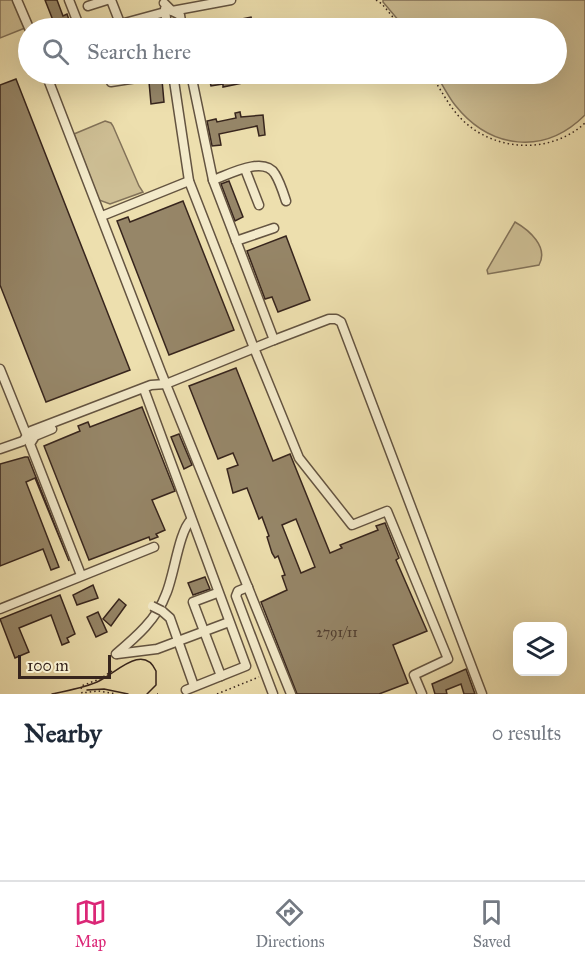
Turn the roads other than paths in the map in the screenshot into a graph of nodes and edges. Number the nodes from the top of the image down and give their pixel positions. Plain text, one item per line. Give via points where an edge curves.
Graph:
1 (17, 0) edge
2 (69, 0) edge
3 (109, 0) edge
4 (231, 0) edge
5 (164, 1) edge
6 (88, 6) dead end
7 (168, 14) junction
8 (24, 18) edge
9 (76, 18) edge
10 (118, 18) edge
11 (147, 18) edge
12 (168, 18) edge
13 (180, 18) edge
14 (50, 84) edge
15 (174, 84) edge
16 (193, 84) edge
17 (245, 169) junction
18 (213, 180) junction
19 (189, 181) junction
20 (286, 201) dead end
21 (259, 205) dead end
22 (102, 216) junction
23 (274, 228) dead end
24 (236, 241) junction
25 (274, 340) junction
26 (254, 348) junction
27 (0, 369) edge
28 (166, 384) junction
29 (145, 393) junction
30 (27, 436) junction
31 (0, 449) edge
32 (191, 520) junction
33 (154, 547) dead end
34 (81, 575) junction
35 (248, 587) junction
36 (218, 592) junction
37 (152, 606) dead end
38 (0, 609) edge
39 (229, 622) junction
40 (204, 632) junction
41 (178, 641) junction
42 (220, 676) junction
43 (273, 694) edge
44 (291, 694) edge
45 (422, 694) edge
46 (482, 694) edge

1 - 8 street
2 - 9 street
3 - 6 street
3 - 10 street
4 - 7 street
5 - 7 street
7 - 11 street
7 - 12 street
7 - 13 street
14 - 22 street
15 - 19 street
16 - 18 street
17 - 18 street
17 - 20 street via 265,166 274,172
17 - 21 street
18 - 24 street
19 - 22 street
19 - 26 street
22 - 28 street
23 - 24 street
24 - 25 street
25 - 26 street
25 - 46 street via 329,319 341,322
26 - 28 street
26 - 45 street via 299,458 352,525 387,511 448,659 414,675
27 - 30 street
28 - 29 street
28 - 30 street via 151,385 31,431
28 - 35 street
29 - 32 street
29 - 34 street via 35,436 30,444
30 - 31 street
32 - 36 street
32 - 41 street via 184,528 162,604 141,632 116,654 154,650
33 - 34 street
34 - 38 street
35 - 43 street via 236,596
35 - 44 street
36 - 39 street
36 - 40 street via 193,602
37 - 41 street, bridge via 170,618
39 - 40 street
39 - 42 street via 246,666
40 - 41 street
40 - 42 street
41 - 42 street via 190,688

